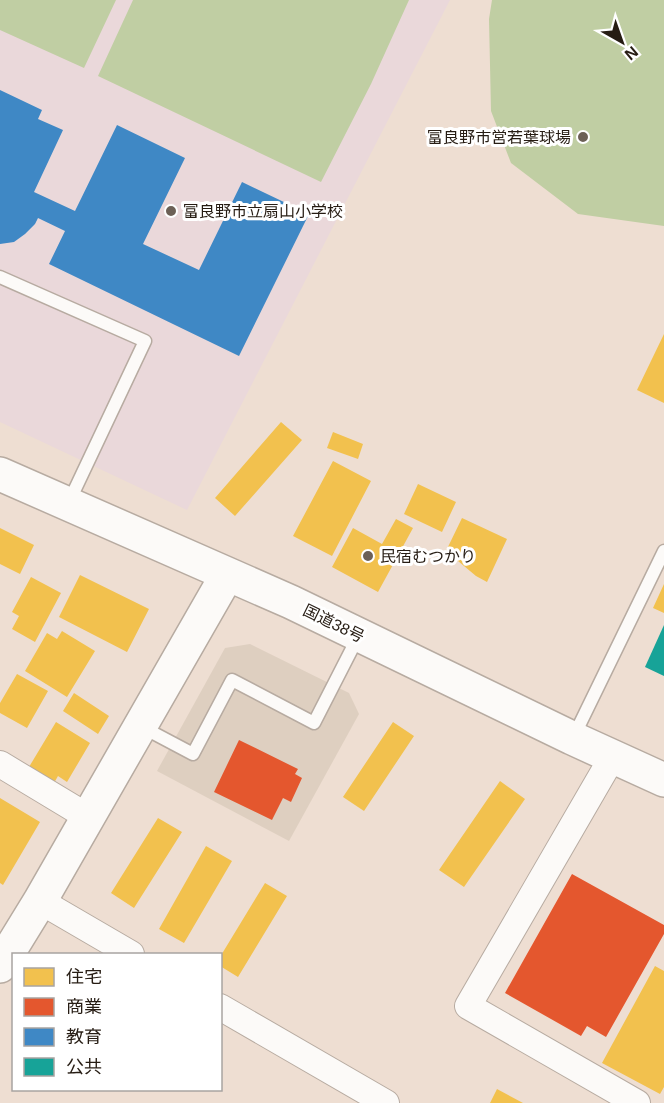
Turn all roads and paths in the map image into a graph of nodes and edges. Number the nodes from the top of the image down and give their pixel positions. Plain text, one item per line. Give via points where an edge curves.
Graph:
1 (0, 277) edge
2 (0, 474) edge
3 (67, 505) junction
4 (664, 551) edge
5 (227, 574) junction
6 (359, 635) junction
7 (140, 726) junction
8 (572, 738) junction
9 (613, 756) junction
10 (0, 764) edge
11 (664, 780) edge
12 (88, 817) junction
13 (40, 901) junction
14 (129, 953) edge
15 (0, 966) edge
16 (222, 1008) edge
17 (386, 1103) edge
18 (637, 1103) edge

1 - 3 lane via 145,341
2 - 3 main road, 国道38号
3 - 5 main road, 国道38号
4 - 8 lane
5 - 6 main road, 国道38号
5 - 7 main road
6 - 7 lane via 314,723 232,680 193,754
6 - 8 main road, 国道38号
7 - 12 main road
8 - 9 main road, 国道38号
9 - 11 main road, 国道38号
9 - 18 street via 468,1006
10 - 12 street
12 - 13 main road
13 - 14 street
13 - 15 main road
16 - 17 street

